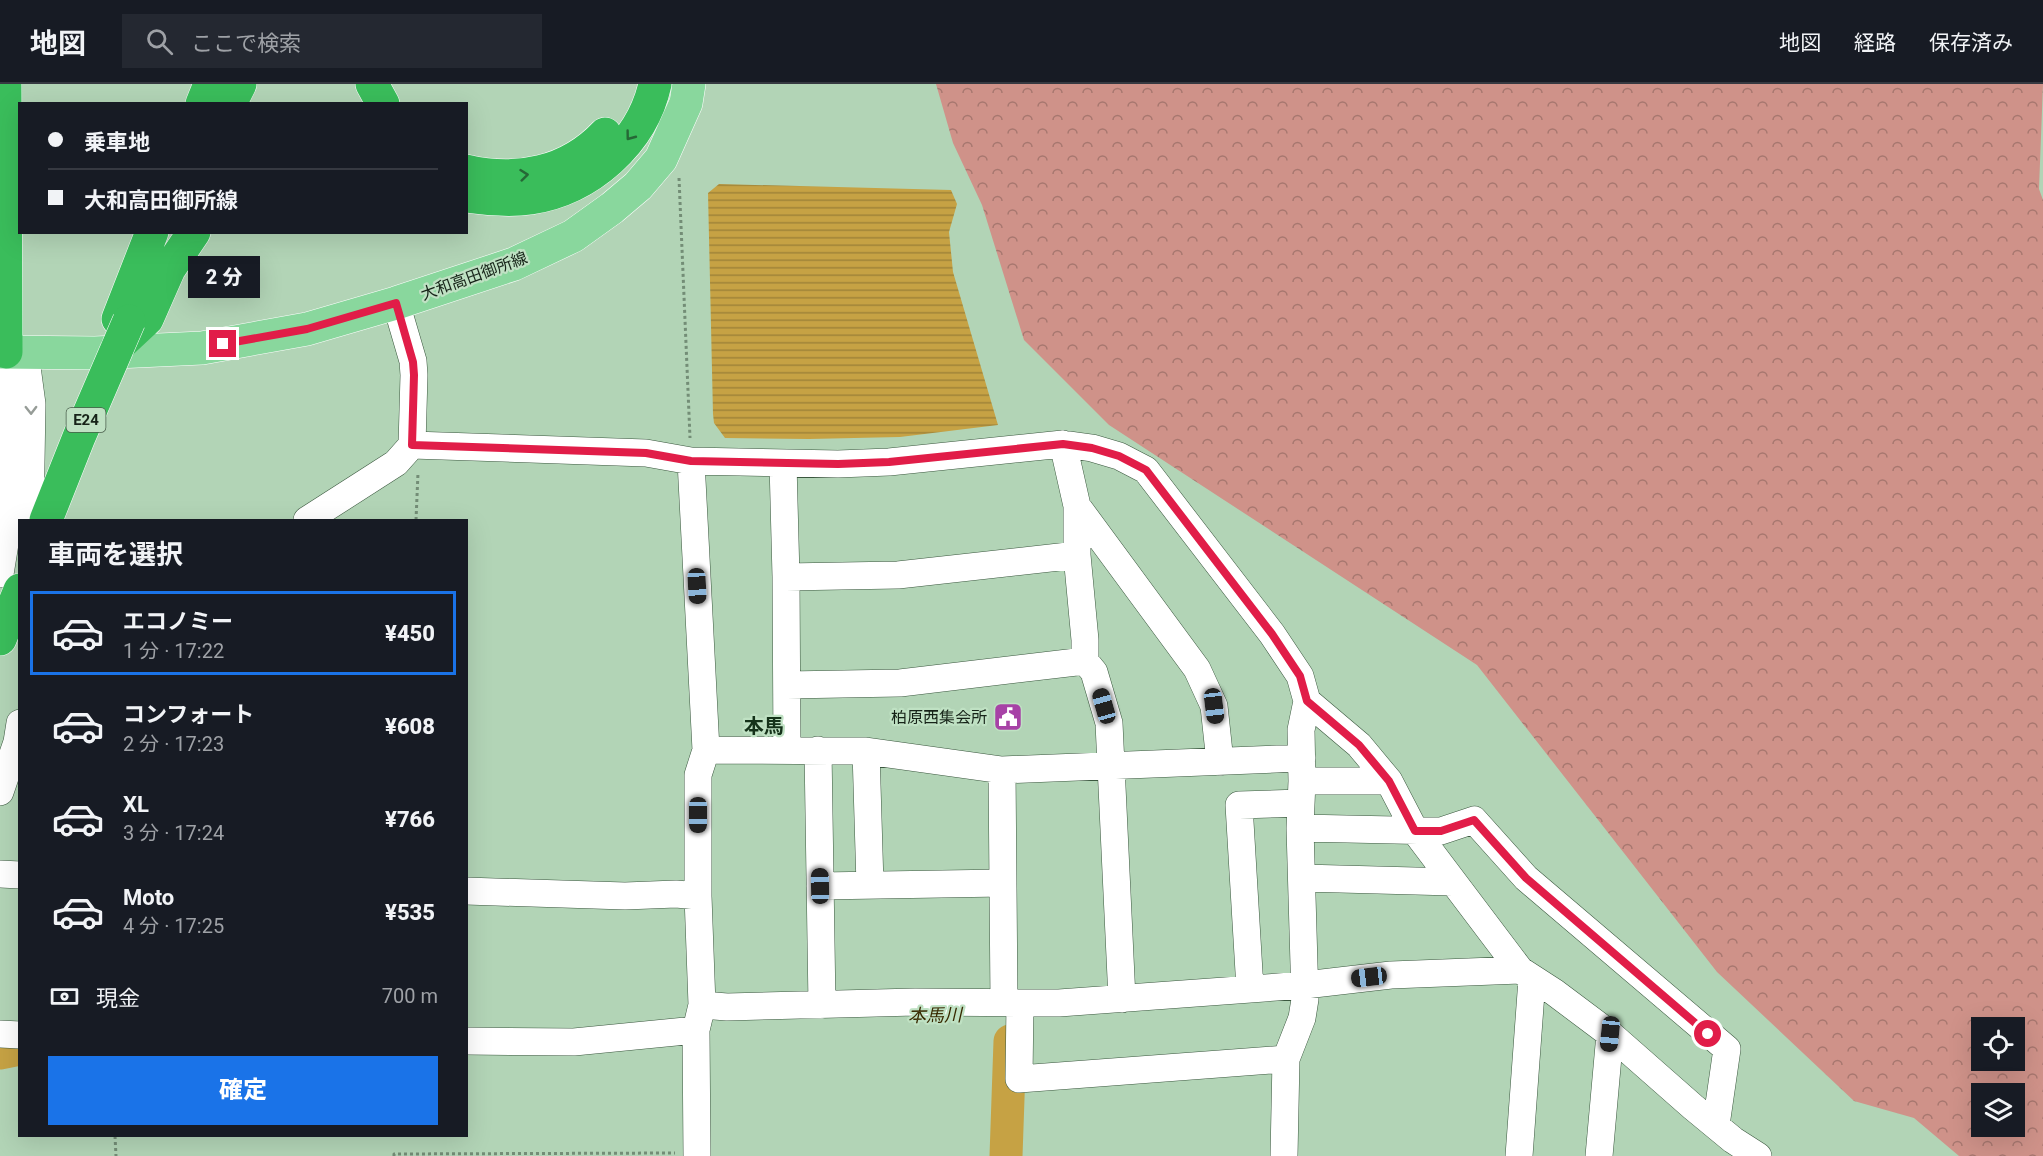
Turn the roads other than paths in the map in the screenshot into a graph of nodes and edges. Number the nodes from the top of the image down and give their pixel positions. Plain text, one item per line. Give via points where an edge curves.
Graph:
1 (5, 84) edge
2 (25, 84) edge
3 (210, 84) edge
4 (240, 84) edge
5 (372, 84) edge
6 (633, 84) edge
7 (655, 84) edge
8 (689, 84) edge
9 (25, 102) edge
10 (203, 102) edge
11 (231, 102) edge
12 (382, 102) edge
13 (468, 171) edge
14 (468, 196) edge
15 (25, 234) edge
16 (151, 234) edge
17 (167, 234) edge
18 (193, 234) edge
19 (396, 303) junction
20 (128, 327) junction
21 (10, 352) edge
22 (1063, 444) junction
23 (412, 445) junction
24 (691, 461) junction
25 (783, 463) junction
26 (1077, 506) junction
27 (30, 519) edge
28 (46, 519) edge
29 (309, 519) edge
30 (1077, 555) junction
31 (0, 574) edge
32 (786, 577) junction
33 (18, 595) edge
34 (0, 639) edge
35 (1085, 661) junction
36 (787, 685) junction
37 (1307, 701) junction
38 (18, 739) edge
39 (787, 749) junction
40 (706, 750) junction
41 (818, 750) junction
42 (866, 751) junction
43 (1220, 762) junction
44 (1111, 766) junction
45 (1002, 770) junction
46 (1389, 781) junction
47 (0, 792) edge
48 (1301, 792) junction
49 (1415, 831) junction
50 (0, 874) edge
51 (18, 874) edge
52 (1302, 878) junction
53 (1453, 882) junction
54 (1003, 883) junction
55 (870, 885) junction
56 (820, 886) junction
57 (468, 891) edge
58 (698, 896) junction
59 (1526, 975) junction
60 (1305, 985) junction
61 (1250, 989) junction
62 (1122, 999) junction
63 (1012, 1003) junction
64 (822, 1005) junction
65 (699, 1018) junction
66 (0, 1034) edge
67 (1610, 1034) junction
68 (18, 1035) edge
69 (468, 1041) edge
70 (1286, 1059) junction
71 (1716, 1125) junction
72 (697, 1154) edge
73 (1284, 1156) edge
74 (1519, 1156) edge
75 (1599, 1156) edge
76 (1758, 1156) edge

1 - 21 highway
2 - 9 highway
3 - 10 highway
4 - 11 highway
5 - 12 highway
13 -> 6 highway via 512,177 536,174 578,156 611,127
7 -> 14 highway via 634,133 598,170 576,184 531,198
8 - 19 main road, 大和高田御所線 via 669,166 573,236 514,264
15 - 21 highway
16 - 20 highway
17 - 20 highway, E24
18 - 20 highway
19 - 21 main road, 大和高田御所線 via 307,329 202,348
19 - 23 street via 413,362
20 - 28 highway, E24, bridge
21 -> 27 street via 32,404
21 - 31 street via 9,519
22 - 25 street via 889,462
22 - 26 street
22 - 37 street via 1119,456 1146,470 1272,634 1300,676
23 - 24 street via 646,453
23 - 29 street via 396,463
24 - 25 street
24 - 40 street
25 - 32 street
26 - 30 street
26 - 43 street via 1197,669 1214,706
30 - 32 street via 898,575
30 - 35 street
32 - 36 street
33 - 34 highway
35 - 36 street via 900,683
35 - 44 street via 1094,672 1109,723
36 - 39 street
37 - 46 street via 1359,745
37 - 48 street via 1301,730
38 - 47 street
39 - 40 street
39 - 41 street
40 - 58 street via 698,775
41 - 42 street
41 - 56 street
42 - 45 street
42 - 55 street
43 - 44 street
43 - 48 street
44 - 45 street
44 - 62 street
45 - 54 street
46 - 48 street
46 - 49 street
48 - 49 street
48 - 52 street
48 - 61 street via 1239,805
49 - 53 street
49 - 71 street via 1441,831 1474,820 1526,878 1727,1049
50 - 51 street
52 - 53 street
52 - 60 street
53 - 59 street
54 - 55 street
54 - 63 street
55 - 56 street
56 - 64 street
57 - 58 street
58 - 65 street
59 - 60 street via 1391,975
59 - 67 street
59 - 74 street
60 - 61 street
60 - 70 street via 1302,1018
61 - 62 street
62 - 63 street
63 - 64 street
63 - 70 street via 1018,1079
64 - 65 street via 727,1007
65 - 69 street via 574,1042
65 - 72 street
66 - 68 street
67 - 71 street
67 - 75 street
70 - 73 street
71 - 76 street

